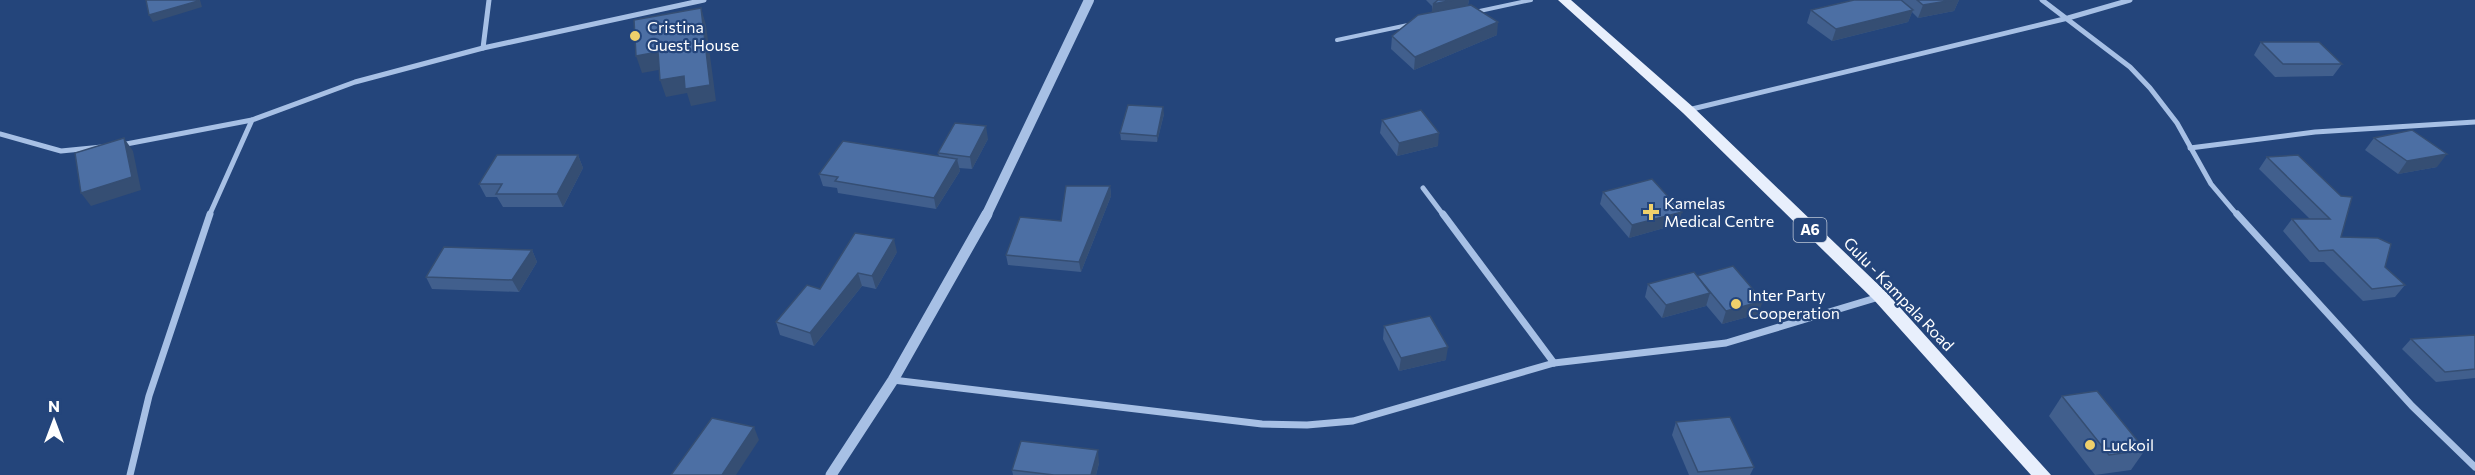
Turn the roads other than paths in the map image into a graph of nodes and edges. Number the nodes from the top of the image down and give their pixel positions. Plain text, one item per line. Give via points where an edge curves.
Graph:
1 (489, 0) edge
2 (704, 0) edge
3 (1089, 0) edge
4 (1532, 0) edge
5 (1564, 0) edge
6 (2042, 0) edge
7 (2130, 0) edge
8 (1474, 12) edge
9 (2068, 18) junction
10 (1417, 24) edge
11 (1337, 40) dead end
12 (483, 48) junction
13 (1688, 110) junction
14 (252, 120) junction
15 (2475, 122) edge
16 (0, 134) edge
17 (118, 145) edge
18 (107, 146) edge
19 (2190, 148) junction
20 (1423, 188) dead end
21 (1880, 296) junction
22 (1554, 363) junction
23 (893, 380) junction
24 (2475, 466) edge
25 (130, 475) edge
26 (831, 475) edge
27 (2042, 475) edge

1 - 12 street
2 - 12 street
3 - 23 street via 980,228
4 - 8 lane
5 - 13 main road, Gulu - Kampala Road / A6
6 - 9 street
7 - 9 street
9 - 13 street
9 - 19 street via 2130,67 2177,123
10 - 11 lane
12 - 14 street via 355,82
13 - 21 main road, Gulu - Kampala Road / A6
14 - 17 street
14 - 25 street via 214,202 149,396
15 - 19 street via 2315,132
16 - 18 street via 61,151
19 - 24 street via 2211,184 2243,222 2412,406
20 - 22 street
21 - 22 street via 1726,343
21 - 27 main road, Gulu - Kampala Road / A6
22 - 23 street via 1353,421 1307,425 1262,424
23 - 26 street

